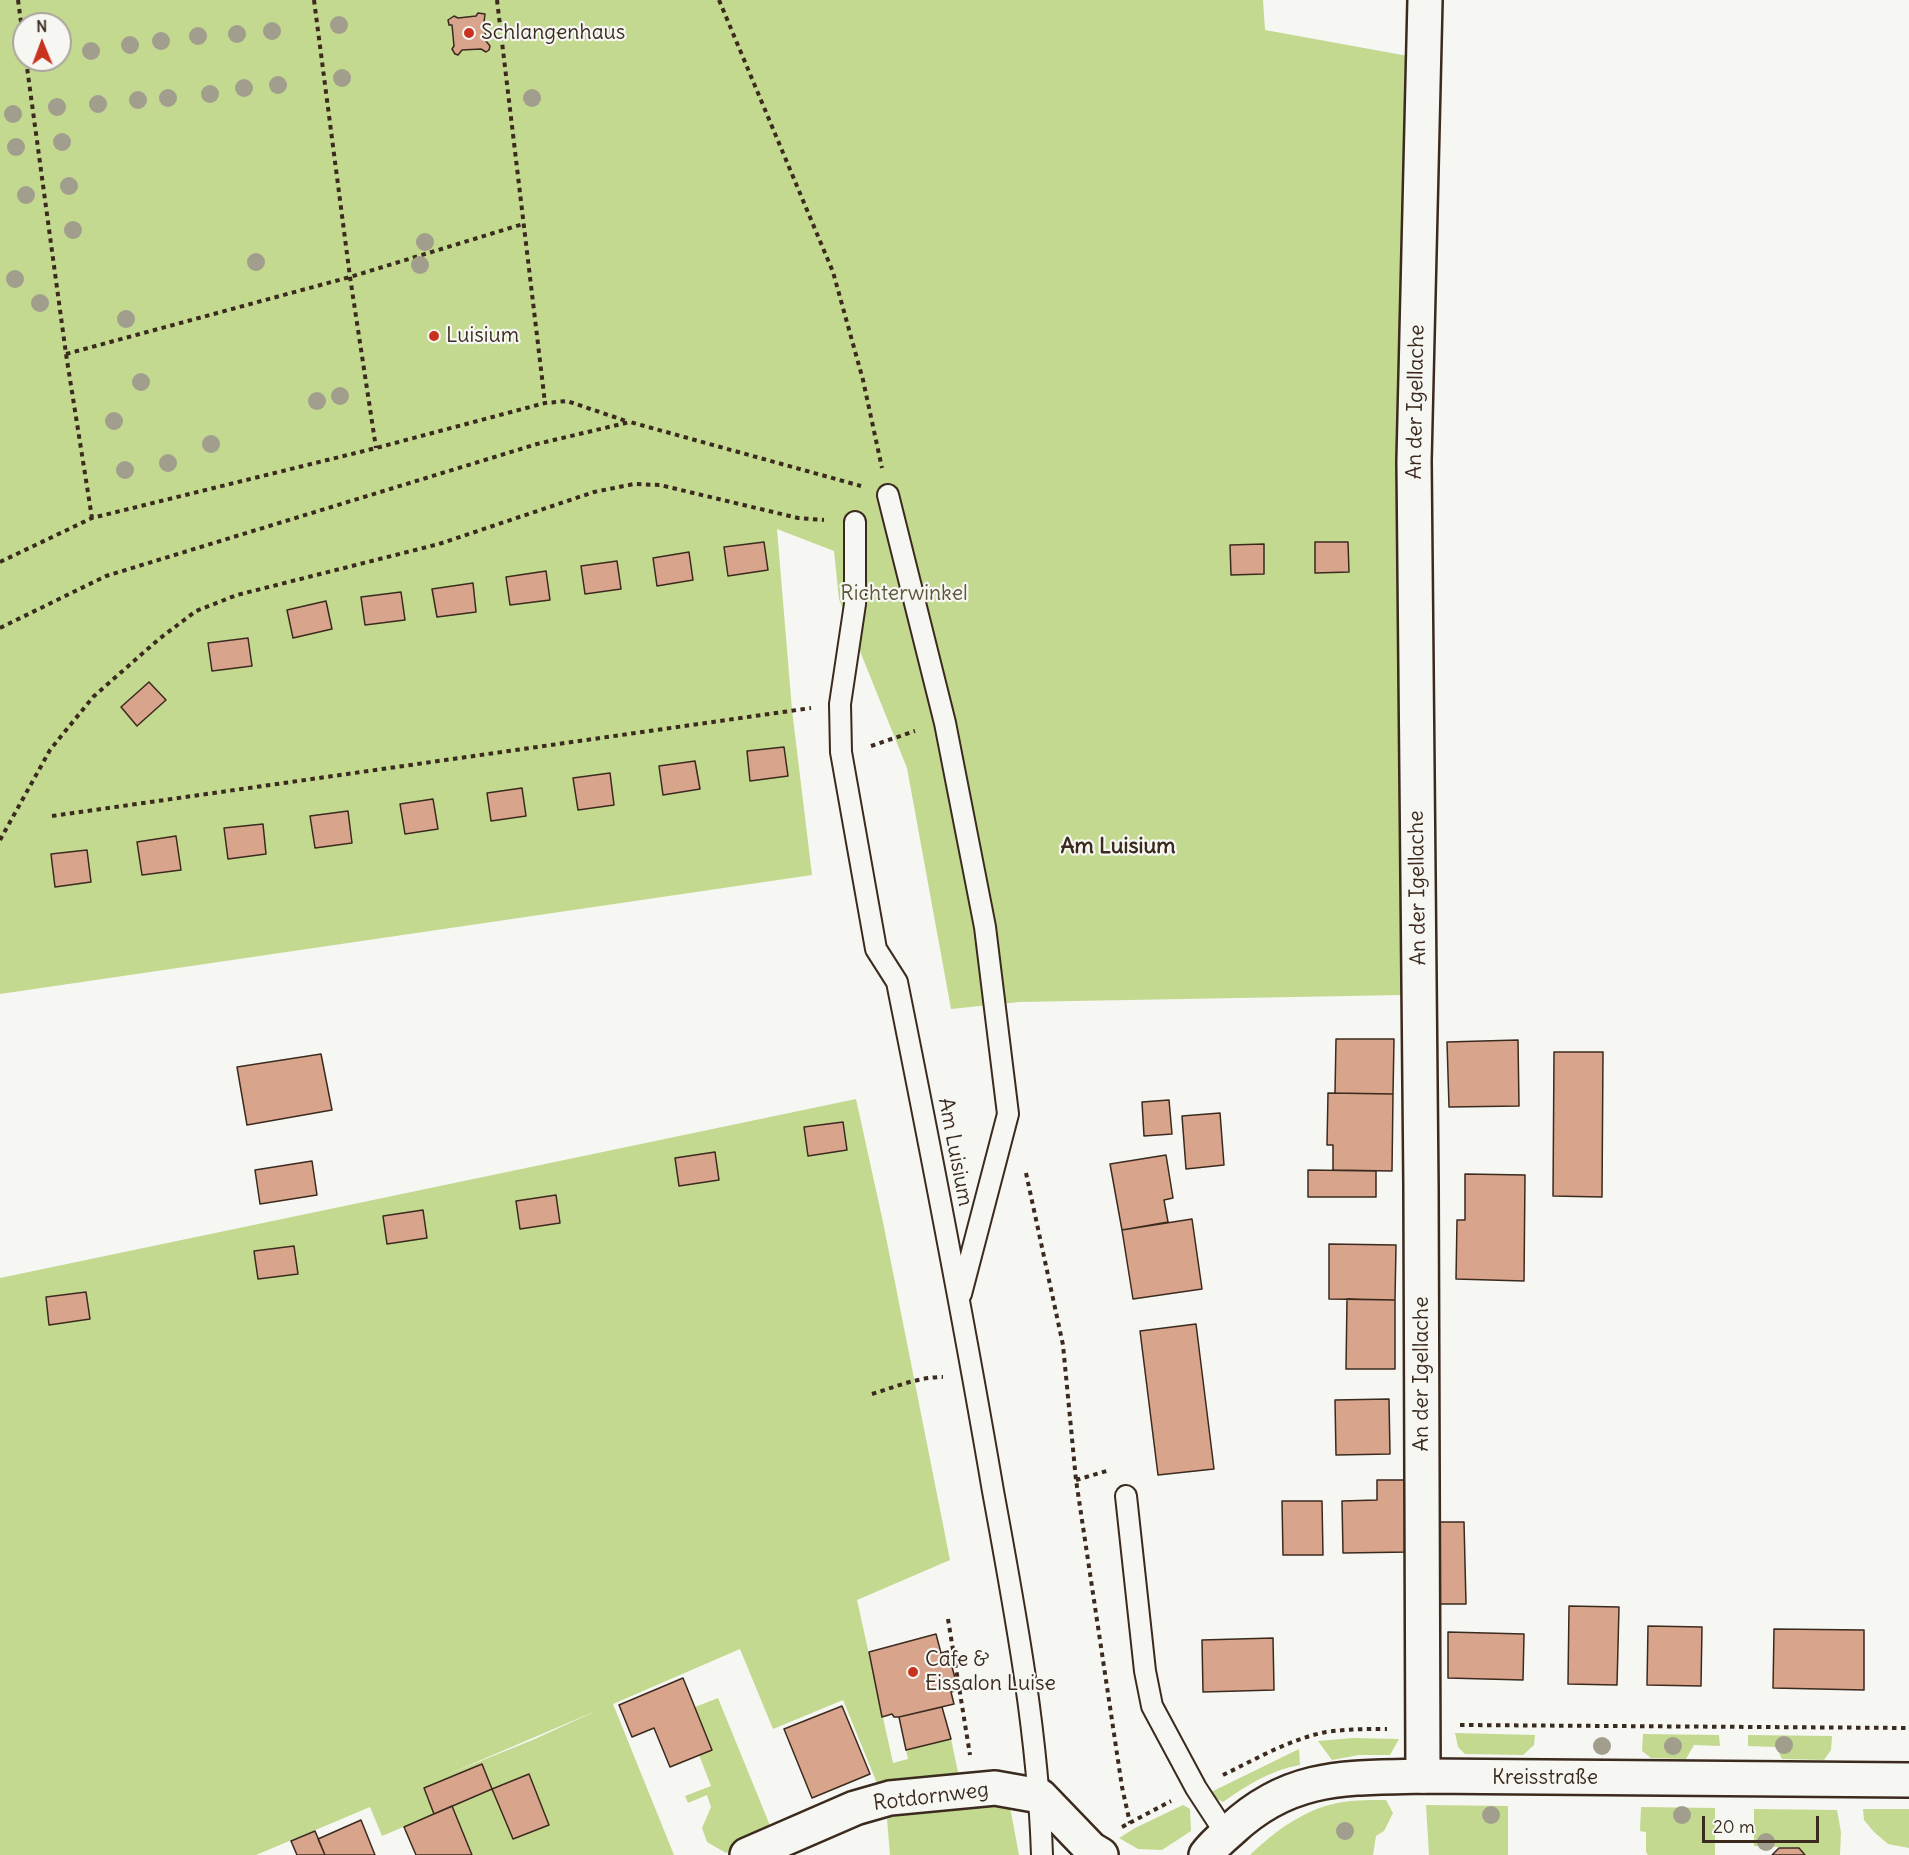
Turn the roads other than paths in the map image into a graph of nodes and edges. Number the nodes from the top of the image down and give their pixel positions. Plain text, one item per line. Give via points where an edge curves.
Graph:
1 (1425, 0) edge
2 (888, 495) road end
3 (855, 522) road end
4 (960, 1300) junction
5 (1126, 1496) dead end
6 (1423, 1776) junction
7 (1909, 1779) edge
8 (1040, 1796) junction
9 (1216, 1845) edge
10 (747, 1855) edge
11 (1042, 1855) edge
12 (1101, 1855) edge

1 - 6 street, An der Igellache via 1414,461
2 - 4 lane via 945,723 985,927 1008,1114
3 - 4 lane, Am Luisium via 855,604 840,704 841,752 876,949 897,982
4 - 8 lane, Am Luisium via 1015,1614
5 - 9 lane via 1152,1706 1196,1788
6 - 7 street, Kreisstraße
6 - 9 street, Kreisstraße via 1349,1778 1305,1785 1270,1799 1243,1818
8 - 10 street, Rotdornweg via 995,1788 890,1798 864,1805
8 - 11 lane, Am Luisium
8 - 12 street

